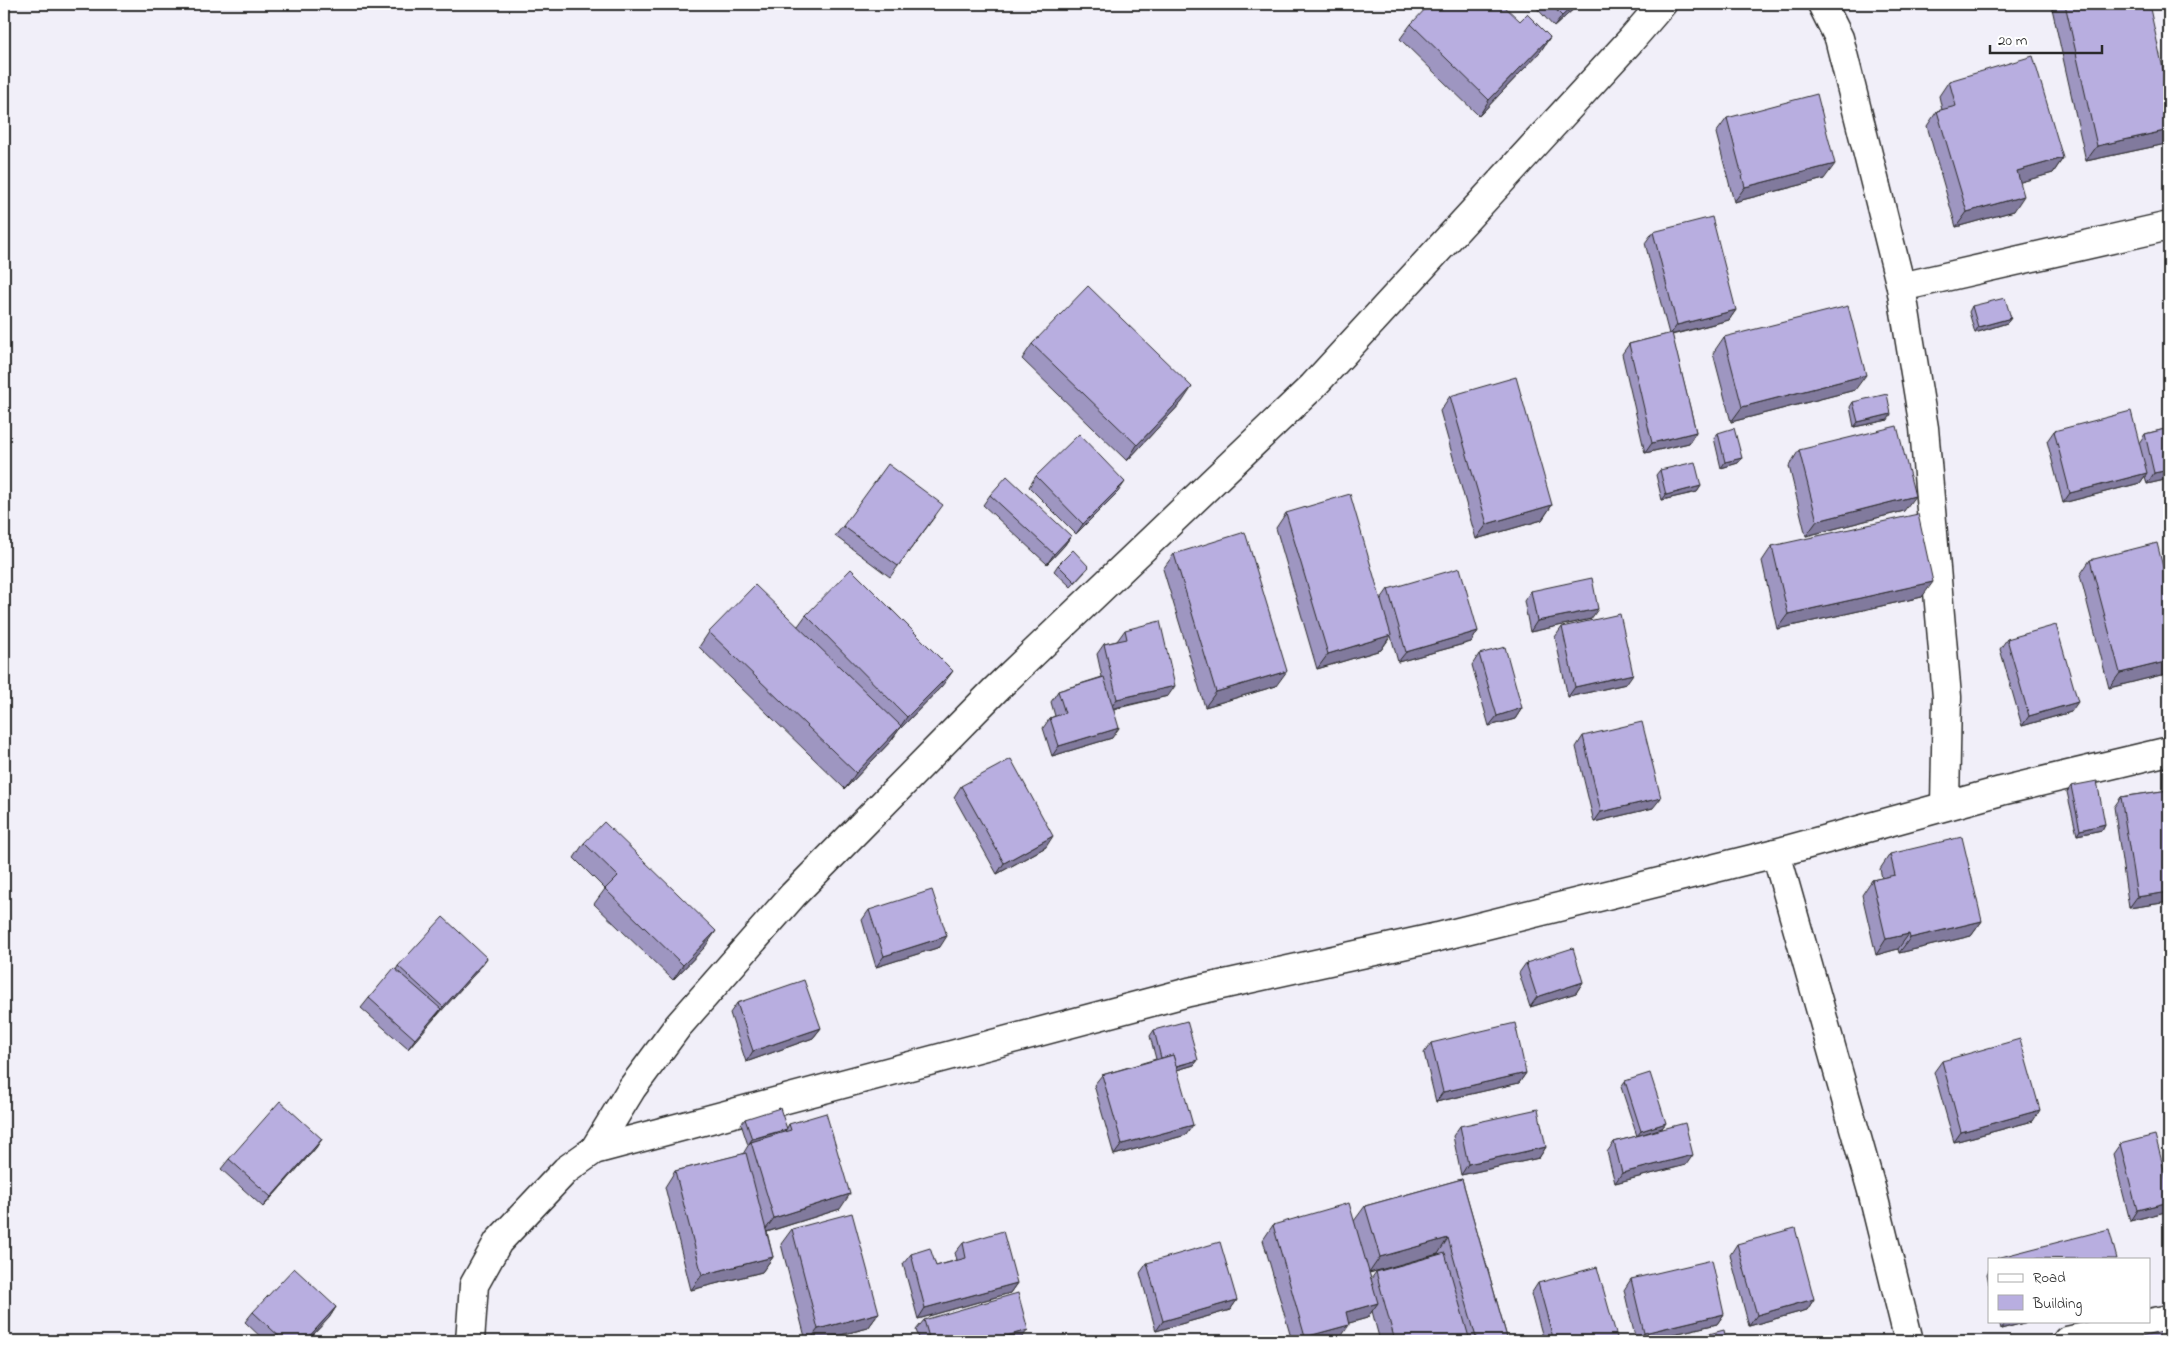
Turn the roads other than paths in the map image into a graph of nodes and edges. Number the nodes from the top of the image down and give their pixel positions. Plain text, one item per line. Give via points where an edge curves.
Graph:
1 (1662, 4) edge
2 (1822, 4) edge
3 (2169, 226) edge
4 (1900, 287) junction
5 (2169, 751) edge
6 (1945, 805) junction
7 (1776, 852) junction
8 (594, 1150) junction
9 (2169, 1319) edge
10 (470, 1341) edge
11 (1909, 1341) edge
12 (2067, 1341) edge

1 - 8 street via 1313,386 996,689 794,895 678,1026 632,1088
2 - 4 street via 1839,38
3 - 4 street
4 - 6 street via 1924,428 1936,558 1947,697
5 - 6 street
6 - 7 street
7 - 8 street via 1438,937 1189,992
7 - 11 street via 1872,1191
8 - 10 street via 566,1170 498,1242 474,1285
9 - 12 street

